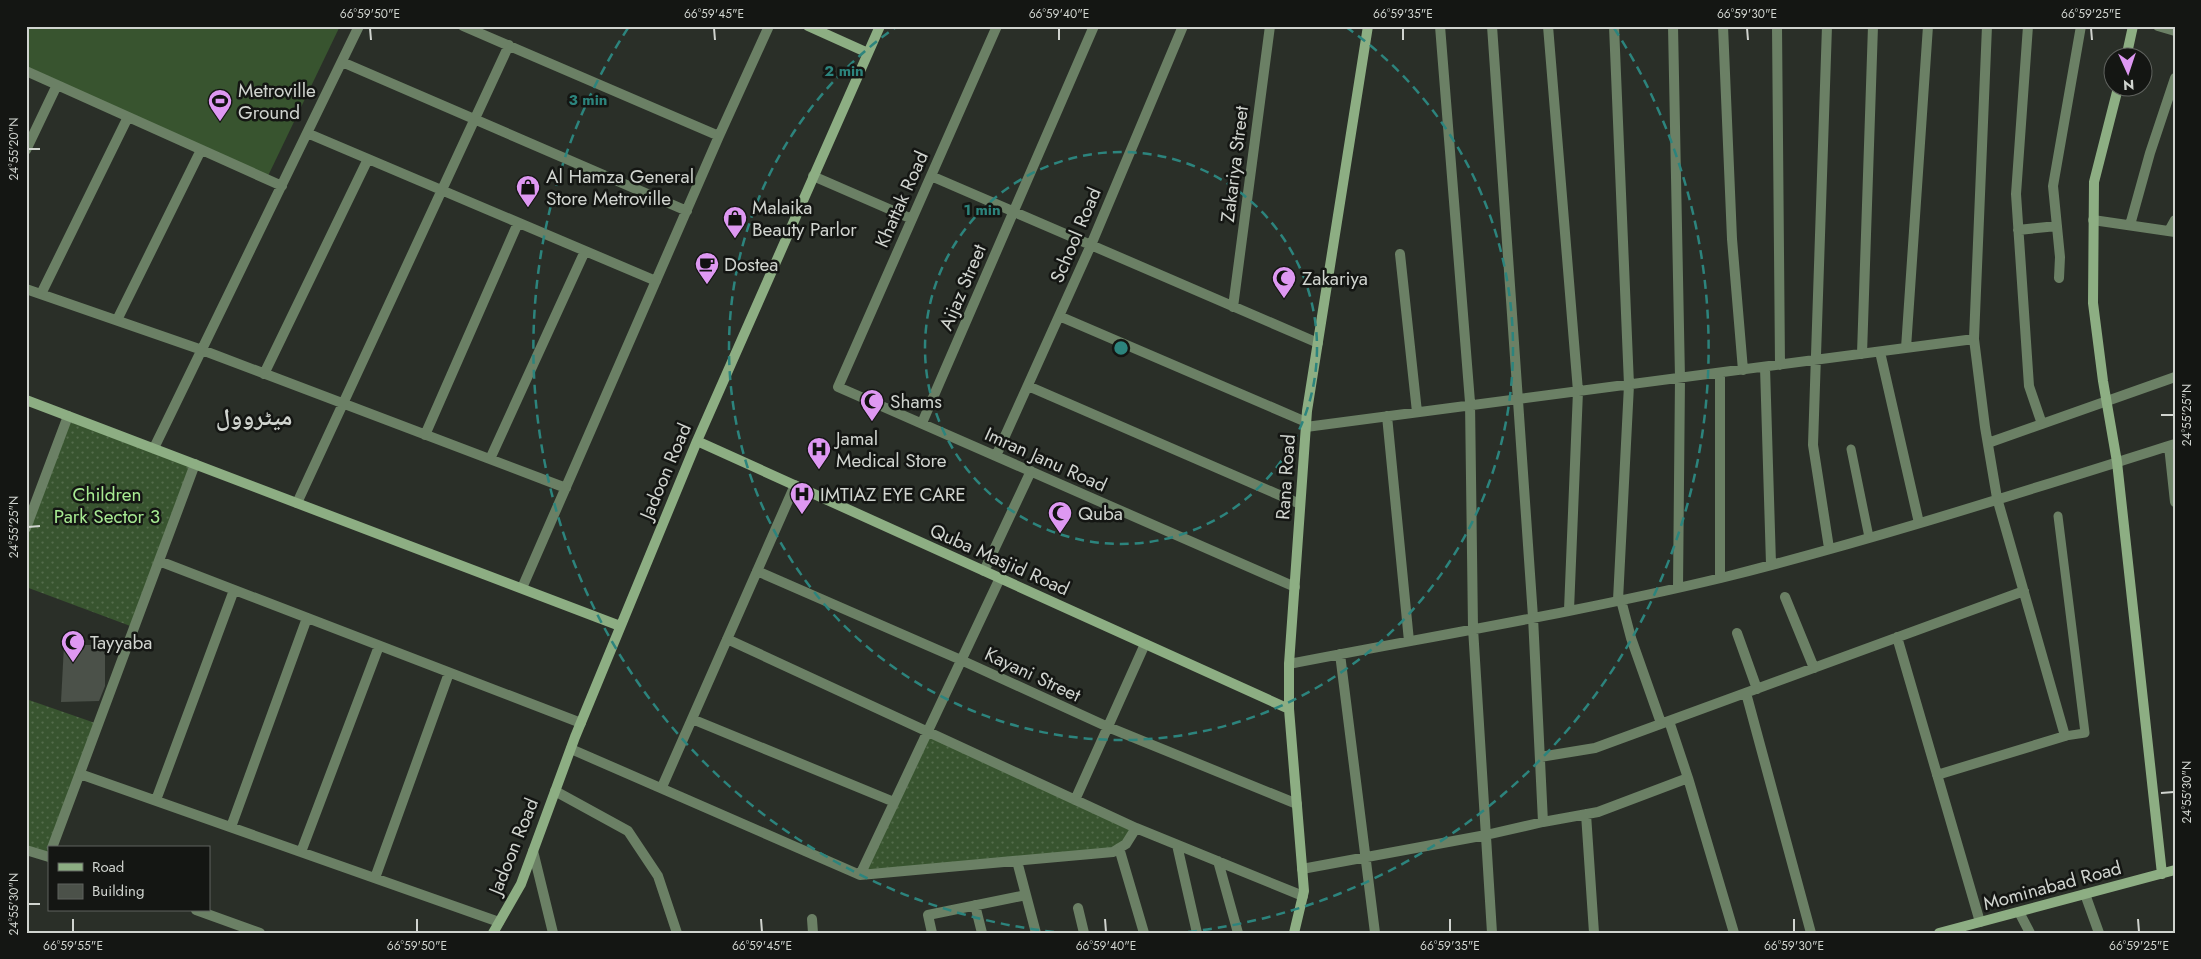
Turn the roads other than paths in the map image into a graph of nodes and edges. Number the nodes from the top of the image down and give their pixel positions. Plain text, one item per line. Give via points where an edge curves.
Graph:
1 (359, 26) edge
2 (463, 26) edge
3 (769, 26) edge
4 (808, 26) edge
5 (880, 26) edge
6 (997, 26) edge
7 (1094, 26) edge
8 (1183, 26) edge
9 (1270, 26) edge
10 (1368, 26) edge
11 (1440, 26) edge
12 (1492, 26) edge
13 (1548, 26) edge
14 (1614, 26) edge
15 (1673, 26) edge
16 (1723, 26) edge
17 (1777, 26) edge
18 (1827, 26) edge
19 (1873, 26) edge
20 (1928, 26) edge
21 (1987, 26) edge
22 (2028, 26) edge
23 (2081, 26) edge
24 (2133, 26) edge
25 (2158, 26) edge
26 (2175, 31) edge
27 (509, 45) junction
28 (2128, 48) edge
29 (868, 53) junction
30 (342, 62) junction
31 (26, 71) edge
32 (2175, 78) edge
33 (57, 85) junction
34 (2115, 98) edge
35 (128, 117) junction
36 (473, 118) junction
37 (307, 133) junction
38 (719, 136) junction
39 (26, 150) edge
40 (201, 150) junction
41 (368, 159) junction
42 (813, 176) junction
43 (931, 176) junction
44 (282, 186) junction
45 (440, 190) junction
46 (687, 210) junction
47 (1013, 212) junction
48 (912, 219) junction
49 (2093, 220) junction
50 (2175, 220) edge
51 (518, 223) junction
52 (2130, 225) junction
53 (2057, 226) junction
54 (2018, 230) junction
55 (2172, 232) edge
56 (1091, 245) junction
57 (585, 251) junction
58 (1400, 254) dead end
59 (2059, 278) dead end
60 (656, 281) junction
61 (26, 289) edge
62 (41, 294) junction
63 (1233, 307) junction
64 (1059, 316) junction
65 (117, 320) junction
66 (1974, 339) junction
67 (1318, 343) junction
68 (1906, 348) junction
69 (202, 350) junction
70 (1880, 352) junction
71 (1862, 354) junction
72 (1814, 360) junction
73 (1780, 365) junction
74 (1764, 367) junction
75 (1743, 370) junction
76 (1720, 373) junction
77 (264, 374) junction
78 (2175, 377) edge
79 (1680, 378) junction
80 (1629, 385) junction
81 (1028, 386) junction
82 (838, 387) joint
83 (1578, 391) junction
84 (1518, 399) junction
85 (26, 400) edge
86 (2107, 401) junction
87 (342, 404) junction
88 (1470, 406) junction
89 (1417, 412) junction
90 (68, 416) junction
91 (1387, 416) junction
92 (922, 423) junction
93 (1306, 424) junction
94 (2042, 424) junction
95 (425, 435) junction
96 (697, 441) junction
97 (1988, 443) junction
98 (2172, 445) edge
99 (154, 448) junction
100 (1851, 449) dead end
101 (996, 456) junction
102 (490, 459) junction
103 (2117, 462) junction
104 (195, 464) junction
105 (1031, 471) junction
106 (795, 485) junction
107 (566, 488) junction
108 (2174, 497) edge
109 (1998, 498) junction
110 (297, 502) junction
111 (1300, 504) junction
112 (2058, 516) dead end
113 (27, 523) edge
114 (1919, 523) junction
115 (1869, 537) junction
116 (1829, 548) junction
117 (159, 561) junction
118 (1771, 564) junction
119 (757, 571) junction
120 (984, 571) junction
121 (1000, 578) junction
122 (1720, 578) junction
123 (1295, 587) junction
124 (522, 588) junction
125 (1678, 588) junction
126 (234, 590) junction
127 (2024, 591) junction
128 (1785, 597) dead end
129 (1619, 600) junction
130 (1569, 610) junction
131 (1533, 617) junction
132 (307, 618) junction
133 (620, 626) junction
134 (1473, 628) junction
135 (1737, 633) dead end
136 (1897, 638) junction
137 (727, 639) junction
138 (1409, 641) junction
139 (1145, 644) junction
140 (379, 646) junction
141 (1340, 654) junction
142 (961, 660) junction
143 (1289, 664) junction
144 (1814, 668) junction
145 (449, 673) junction
146 (1757, 689) junction
147 (1746, 693) junction
148 (1289, 709) junction
149 (692, 719) junction
150 (1665, 722) junction
151 (581, 723) junction
152 (1108, 727) junction
153 (927, 732) junction
154 (2065, 736) junction
155 (570, 748) junction
156 (1540, 757) junction
157 (80, 774) junction
158 (1937, 775) junction
159 (1688, 778) junction
160 (662, 787) junction
161 (555, 791) junction
162 (156, 800) junction
163 (1075, 800) junction
164 (894, 802) junction
165 (1297, 804) junction
166 (1586, 814) junction
167 (1544, 822) junction
168 (231, 827) junction
169 (1136, 828) junction
170 (1486, 835) junction
171 (1177, 845) junction
172 (53, 846) edge
173 (1119, 848) junction
174 (26, 850) edge
175 (533, 851) junction
176 (301, 852) junction
177 (48, 857) edge
178 (1366, 858) junction
179 (1017, 860) junction
180 (1218, 861) junction
181 (1302, 870) junction
182 (2175, 870) edge
183 (2162, 874) junction
184 (860, 875) junction
185 (374, 878) junction
186 (2085, 894) junction
187 (1026, 895) junction
188 (1303, 896) junction
189 (975, 905) junction
190 (1078, 908) dead end
191 (202, 912) edge
192 (2019, 912) junction
193 (812, 919) dead end
194 (499, 922) junction
195 (1980, 922) junction
196 (1944, 932) edge
197 (260, 933) edge
198 (493, 933) edge
199 (554, 933) edge
200 (676, 933) edge
201 (813, 933) edge
202 (932, 933) edge
203 (982, 933) edge
204 (1036, 933) edge
205 (1084, 933) edge
206 (1144, 933) edge
207 (1198, 933) edge
208 (1238, 933) edge
209 (1294, 933) edge
210 (1376, 933) edge
211 (1492, 933) edge
212 (1594, 933) edge
213 (1734, 933) edge
214 (1811, 933) edge
215 (2030, 933) edge
216 (2099, 933) edge

1 - 30 street
2 - 27 street
3 - 38 street
4 - 29 street
5 - 29 street, Jadoon Road
6 - 43 street, Khattak Road
7 - 47 street, Aijaz Street
8 - 56 street, School Road
9 - 63 street, Zakariya Street
10 - 67 street, Rana Road
11 - 88 street
12 - 84 street
13 - 83 street
14 - 80 street
15 - 79 street
16 - 75 street via 1732,239
17 - 73 street
18 - 72 street
19 - 71 street
20 - 68 street
21 - 66 street
22 - 54 street via 2016,194
23 - 53 street via 2053,186
24 - 28 street
25 - 26 street
27 - 36 street
27 - 38 street
29 - 42 street, Jadoon Road
30 - 36 street
30 - 37 street
31 - 33 street
32 - 52 street
33 - 35 street
33 - 39 street
34 - 49 street via 2094,182
35 - 40 street
35 - 62 street
36 - 45 street
36 - 46 street
37 - 41 street
37 - 44 street
38 - 46 street
40 - 44 street
40 - 65 street
41 - 45 street
41 - 77 street
42 - 48 street
42 - 96 street, Jadoon Road
43 - 47 street
43 - 48 street, Khattak Road
44 - 69 street
45 - 51 street
45 - 87 street
46 - 60 street
47 - 56 street
47 - 92 street, Aijaz Street
48 - 82 street, Khattak Road
49 - 52 street
49 - 86 street via 2093,304
50 - 55 street
51 - 57 street
51 - 95 street
52 - 55 street
53 - 54 street
53 - 59 street
54 - 94 street via 2028,386
56 - 63 street
56 - 64 street, School Road
57 - 60 street
57 - 102 street
58 - 89 street
60 - 107 street
61 - 62 street
62 - 65 street
63 - 67 street
64 - 81 street, School Road
64 - 93 street
65 - 69 street
66 - 68 street
66 - 97 street
67 - 93 street, Rana Road
68 - 70 street
69 - 77 street
69 - 99 street
70 - 71 street
70 - 114 street
71 - 72 street
72 - 73 street
72 - 116 street via 1813,445
73 - 74 street
74 - 75 street
74 - 118 street
75 - 76 street
76 - 79 street
76 - 122 street
77 - 87 street
78 - 86 street
79 - 80 street
79 - 125 street
80 - 83 street
80 - 129 street
81 - 101 street, School Road
81 - 111 street
82 - 92 street, Imran Janu Road
83 - 84 street
83 - 130 street
84 - 88 street
84 - 131 street
85 - 90 street
86 - 94 street
86 - 103 street
87 - 95 street
87 - 110 street
88 - 89 street
88 - 134 street
89 - 91 street
90 - 99 street
90 - 113 street
91 - 93 street
91 - 138 street
92 - 101 street, Imran Janu Road
93 - 111 street, Rana Road
94 - 97 street
95 - 102 street
96 - 106 street, Quba Masjid Road
96 - 133 street, Jadoon Road
97 - 109 street
98 - 103 street
98 - 108 street
99 - 104 street
100 - 115 lane
101 - 105 street, Imran Janu Road
102 - 107 street
103 - 109 street
103 - 183 street
104 - 110 street
104 - 117 street
105 - 120 street
105 - 123 street, Imran Janu Road
106 - 119 street
106 - 120 street, Quba Masjid Road
107 - 124 street
109 - 114 street
109 - 127 street
110 - 124 street
111 - 123 street, Rana Road
112 - 154 lane via 2085,732
114 - 115 street
115 - 116 street
116 - 118 street
117 - 126 street
117 - 157 street
118 - 122 street
119 - 137 street
119 - 142 street, Kayani Street
120 - 121 street, Quba Masjid Road
121 - 139 street, Quba Masjid Road
121 - 142 street
122 - 125 street
123 - 143 street, Rana Road
124 - 133 street
125 - 129 street
126 - 132 street
126 - 162 street
127 - 136 street
127 - 154 street
128 - 144 street
129 - 130 street
129 - 150 street
130 - 131 street
131 - 134 street
131 - 156 street
132 - 140 street
132 - 168 street
133 - 151 street, Jadoon Road
134 - 138 street
134 - 170 street
135 - 146 street
136 - 144 street
136 - 158 street
137 - 149 street
137 - 153 street
138 - 141 street
139 - 148 street, Quba Masjid Road
139 - 152 street
140 - 145 street
140 - 176 street
141 - 143 street
141 - 178 street
142 - 152 street, Kayani Street
142 - 153 street
143 - 148 street, Rana Road
144 - 146 street
145 - 151 street
145 - 185 street
146 - 147 street
147 - 150 street
147 - 214 street
148 - 165 street, Rana Road
149 - 160 street
149 - 164 street
150 - 156 street via 1595,748
150 - 159 street
151 - 155 street, Jadoon Road
152 - 163 street
152 - 165 street, Kayani Street
153 - 163 street
153 - 164 street
154 - 158 street
155 - 160 street
155 - 161 street, Jadoon Road
156 - 167 street
157 - 162 street
157 - 172 street
158 - 195 street
159 - 166 street
159 - 213 street
160 - 184 street
161 - 175 street, Jadoon Road
161 - 200 street via 628,831 658,876
162 - 168 street
163 - 169 street
164 - 184 street
165 - 181 street, Rana Road
166 - 167 street
166 - 212 street
167 - 170 street
168 - 176 street
169 - 171 street
169 - 173 street via 1126,844
170 - 178 street
170 - 211 street
171 - 180 street
171 - 207 street
173 - 179 street via 1112,852
173 - 206 street
174 - 177 street
175 - 194 street, Jadoon Road via 521,884
175 - 199 street
176 - 185 street
178 - 181 street
178 - 210 street
179 - 184 street
179 - 187 street
180 - 188 street
180 - 208 street
181 - 188 street, Rana Road
182 - 183 street, Mominabad Road
183 - 186 street, Mominabad Road
185 - 194 street
186 - 192 street, Mominabad Road
186 - 216 street
187 - 189 street
187 - 204 street
188 - 209 street, Rana Road
189 - 202 street via 928,915
189 - 203 street
190 - 205 street
191 - 197 street
192 - 195 street, Mominabad Road
192 - 215 street
193 - 201 street
194 - 198 street, Jadoon Road
195 - 196 street, Mominabad Road

